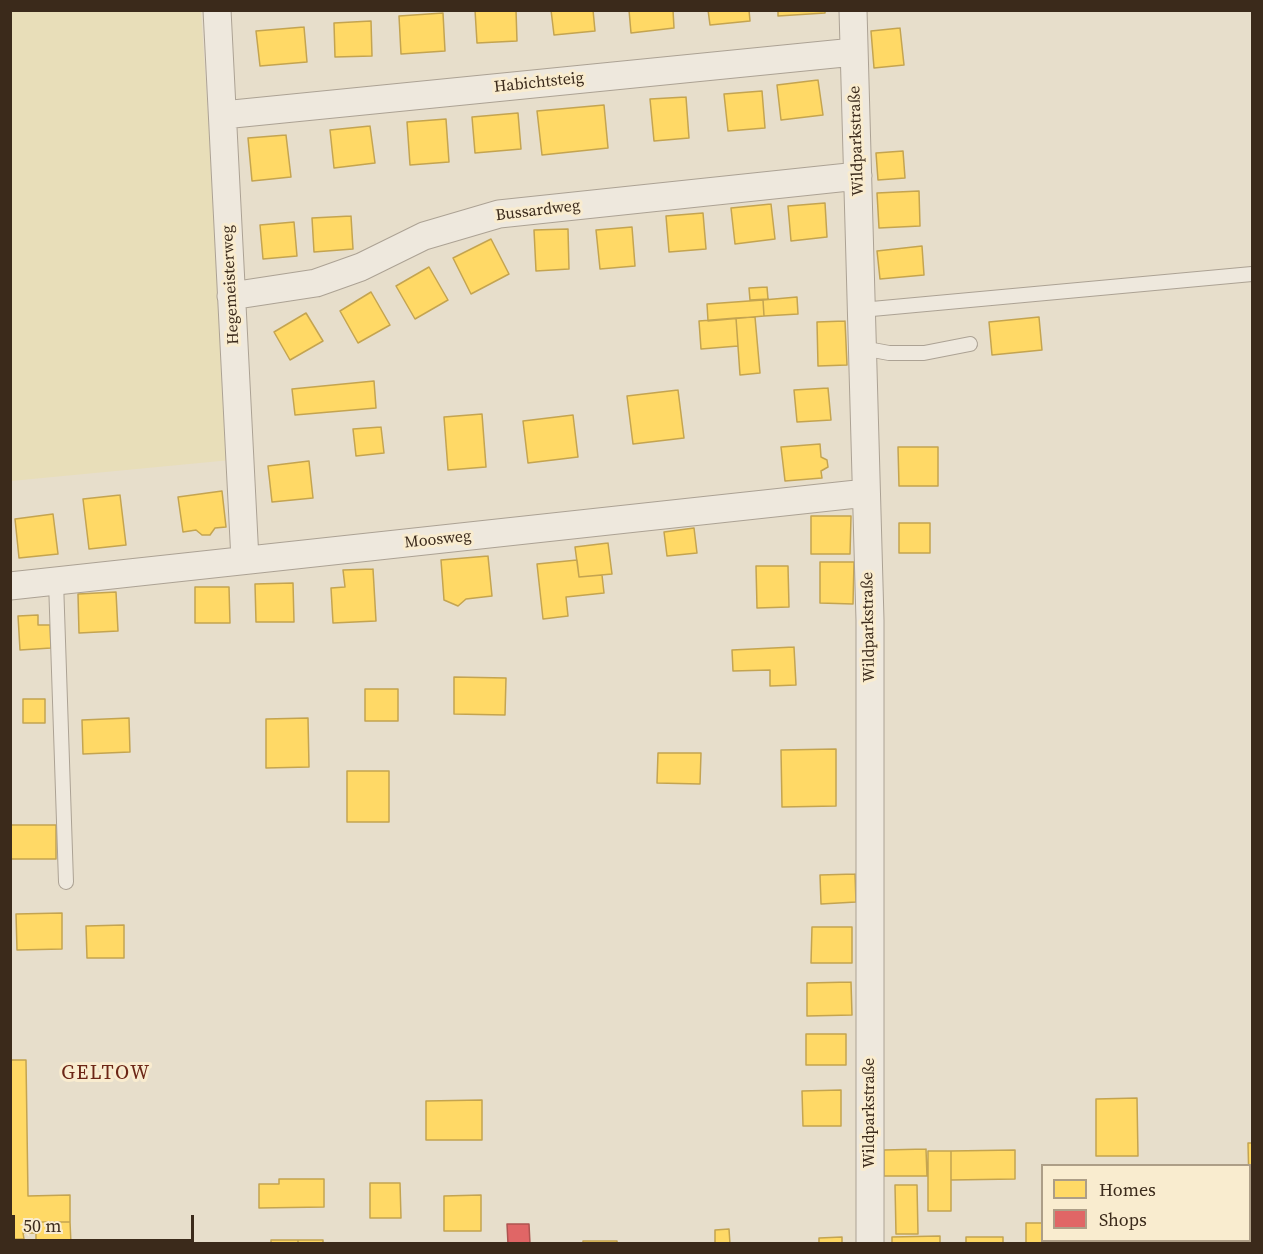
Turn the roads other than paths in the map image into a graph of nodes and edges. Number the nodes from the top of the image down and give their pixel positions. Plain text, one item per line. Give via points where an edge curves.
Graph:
1 (217, 10) edge
2 (853, 10) edge
3 (854, 52) junction
4 (223, 115) junction
5 (858, 176) junction
6 (1252, 274) edge
7 (231, 296) junction
8 (861, 310) junction
9 (970, 344) dead end
10 (862, 348) junction
11 (866, 493) junction
12 (245, 560) junction
13 (56, 581) junction
14 (10, 586) edge
15 (66, 882) dead end
16 (870, 1244) edge

1 - 4 street, Hegemeisterweg
2 - 3 street, Wildparkstraße
3 - 4 street, Habichtsteig
3 - 5 street, Wildparkstraße
4 - 7 street, Hegemeisterweg
5 - 7 street, Bussardweg via 498,214 424,236 361,267 316,283
5 - 8 street, Wildparkstraße
6 - 8 lane
7 - 12 street, Hegemeisterweg
8 - 10 street, Wildparkstraße
9 - 10 lane via 924,353
10 - 11 street, Wildparkstraße
11 - 12 street, Moosweg
11 - 16 street, Wildparkstraße via 870,644
12 - 13 street, Moosweg
13 - 14 street, Moosweg
13 - 15 lane

